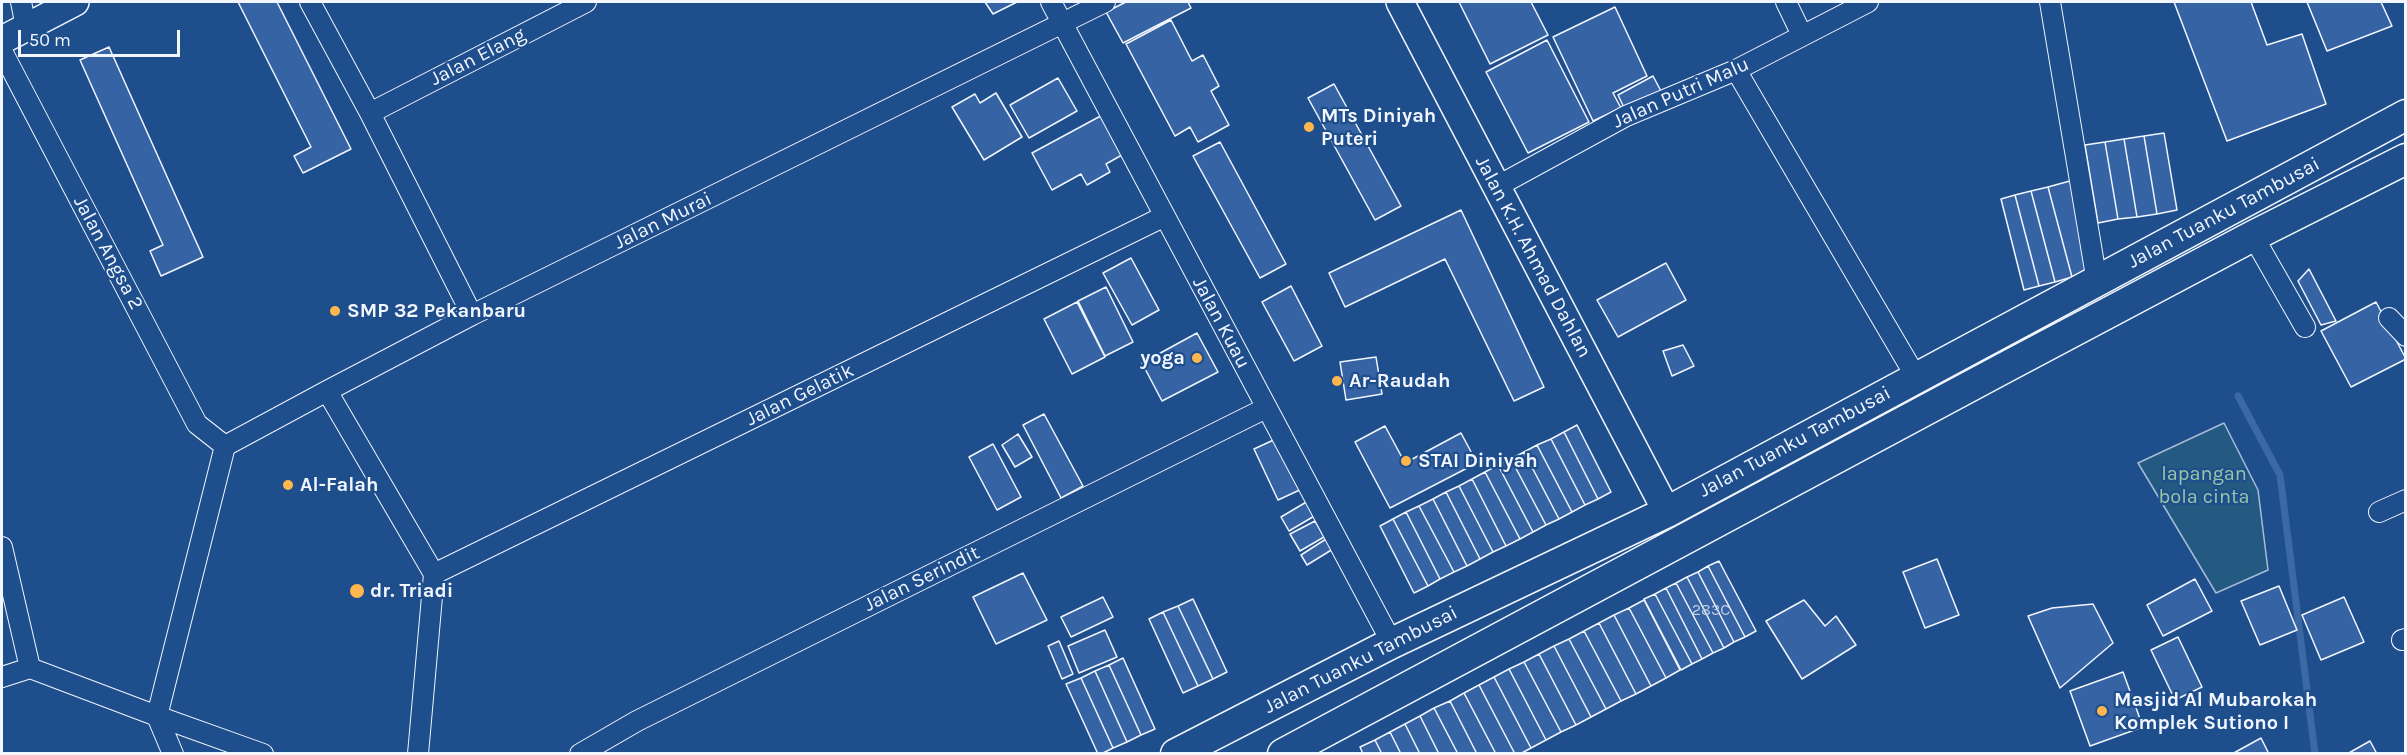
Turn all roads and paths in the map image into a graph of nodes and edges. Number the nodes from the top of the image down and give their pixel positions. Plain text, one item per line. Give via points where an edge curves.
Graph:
1 (75, 2) edge
2 (310, 2) edge
3 (586, 2) edge
4 (1051, 2) edge
5 (1105, 2) edge
6 (1400, 2) edge
7 (1786, 2) edge
8 (1868, 2) edge
9 (2050, 2) edge
10 (23, 14) edge
11 (1062, 23) junction
12 (1802, 35) junction
13 (2, 40) edge
14 (2, 51) edge
15 (1736, 70) junction
16 (370, 113) junction
17 (2406, 115) edge
18 (2406, 159) edge
19 (1496, 187) junction
20 (1166, 216) junction
21 (2253, 236) junction
22 (2097, 282) junction
23 (472, 315) junction
24 (2389, 318) dead end
25 (2305, 327) dead end
26 (2406, 336) edge
27 (1916, 377) junction
28 (327, 391) junction
29 (1266, 408) junction
30 (225, 447) junction
31 (2406, 500) edge
32 (1667, 512) junction
33 (2379, 512) dead end
34 (2, 547) edge
35 (434, 574) junction
36 (1392, 643) junction
37 (30, 668) junction
38 (2, 677) edge
39 (157, 716) junction
40 (173, 753) edge
41 (263, 753) edge
42 (418, 753) edge
43 (580, 753) edge
44 (1176, 753) edge
45 (1284, 753) edge

1 - 10 main road
2 - 16 street
3 - 16 street, Jalan Elang
4 - 11 street, Jalan Kuau
5 - 11 street, Jalan Murai
6 - 19 main road, Jalan K.H. Ahmad Dahlan
7 - 12 street
8 - 12 street, Jalan Putri Malu
9 - 22 street
10 - 13 main road
11 - 20 street, Jalan Kuau
11 - 23 street, Jalan Murai
12 - 15 street, Jalan Putri Malu
14 - 30 street, Jalan Angsa 2 via 197,424
15 - 19 street, Jalan Putri Malu via 1626,116
15 - 27 street
16 - 23 street
17 - 22 main road, Jalan Tuanku Tambusai
18 - 21 main road, Jalan Tuanku Tambusai
19 - 32 main road, Jalan K.H. Ahmad Dahlan
20 - 29 street, Jalan Kuau
20 - 35 street, Jalan Gelatik
21 - 25 street
21 - 45 main road, Jalan Tuanku Tambusai
22 - 27 main road, Jalan Tuanku Tambusai
23 - 28 street, Jalan Murai
24 - 26 street
27 - 32 main road, Jalan Tuanku Tambusai
28 - 30 street, Jalan Murai
28 - 35 street
29 - 36 street, Jalan Kuau
29 - 43 street, Jalan Serindit
30 - 39 street
31 - 33 street
32 - 36 main road, Jalan Tuanku Tambusai
34 - 37 street
35 - 42 street
36 - 44 main road, Jalan Tuanku Tambusai
37 - 38 street
37 - 39 street
39 - 40 street
39 - 41 street

